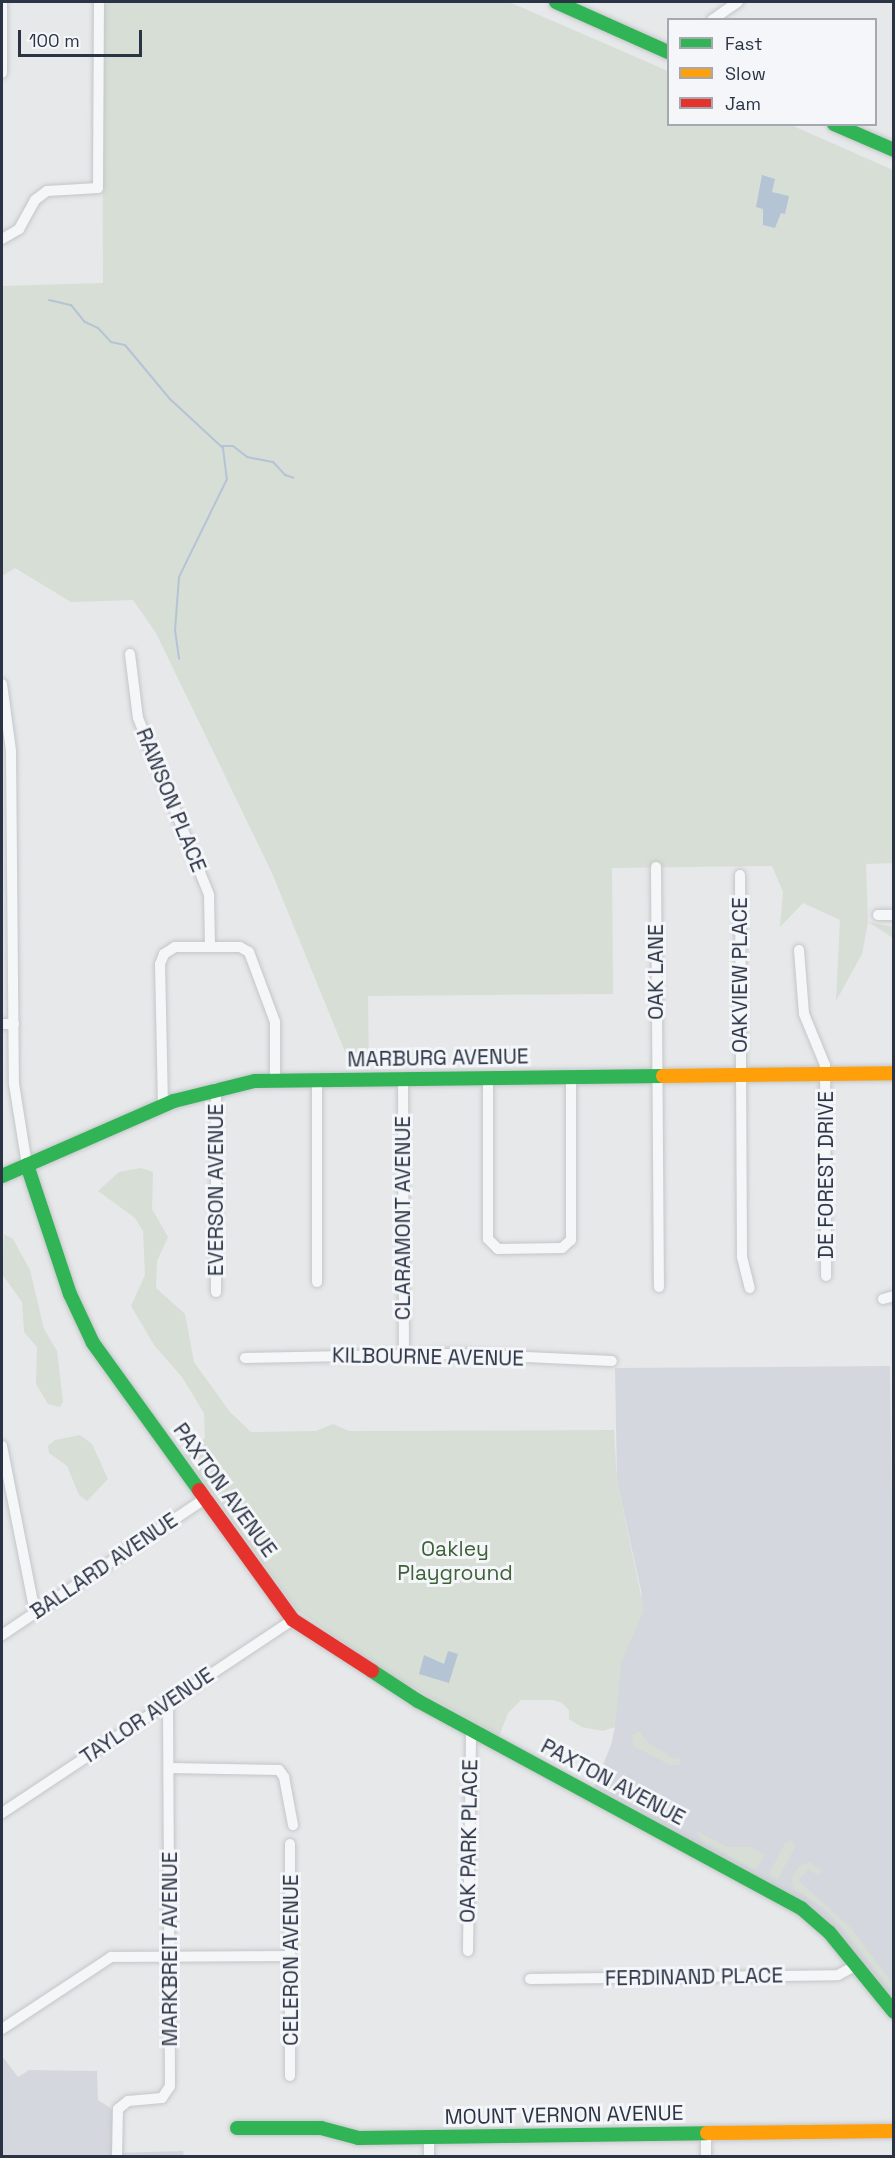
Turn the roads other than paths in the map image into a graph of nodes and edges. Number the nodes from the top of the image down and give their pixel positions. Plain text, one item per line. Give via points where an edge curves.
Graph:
1 (2, 2) edge
2 (99, 2) edge
3 (556, 2) edge
4 (738, 2) edge
5 (715, 18) edge
6 (667, 51) edge
7 (2, 73) edge
8 (839, 126) edge
9 (894, 150) edge
10 (2, 239) edge
11 (130, 654) dead end
12 (2, 684) edge
13 (5, 739) edge
14 (7, 833) edge
15 (656, 867) dead end
16 (740, 875) dead end
17 (878, 915) dead end
18 (894, 915) edge
19 (7, 928) edge
20 (210, 945) junction
21 (799, 950) dead end
22 (2, 1024) edge
23 (14, 1024) junction
24 (894, 1073) edge
25 (741, 1074) junction
26 (825, 1074) junction
27 (657, 1076) junction
28 (488, 1078) junction
29 (571, 1078) junction
30 (275, 1080) junction
31 (403, 1080) junction
32 (317, 1081) junction
33 (216, 1088) junction
34 (163, 1106) junction
35 (27, 1165) junction
36 (2, 1176) edge
37 (826, 1276) dead end
38 (318, 1282) dead end
39 (659, 1287) dead end
40 (750, 1288) dead end
41 (216, 1292) dead end
42 (404, 1355) junction
43 (245, 1358) dead end
44 (612, 1361) dead end
45 (2, 1446) edge
46 (207, 1497) junction
47 (35, 1612) junction
48 (293, 1620) junction
49 (2, 1635) edge
50 (168, 1702) junction
51 (471, 1731) junction
52 (170, 1768) junction
53 (2, 1813) edge
54 (293, 1825) dead end
55 (290, 1844) dead end
56 (468, 1951) dead end
57 (291, 1956) junction
58 (169, 1957) junction
59 (855, 1966) junction
60 (530, 1979) dead end
61 (894, 2012) edge
62 (2, 2029) edge
63 (290, 2076) dead end
64 (237, 2128) dead end
65 (894, 2131) edge
66 (706, 2134) junction
67 (429, 2138) junction
68 (117, 2157) edge
69 (429, 2157) edge
70 (706, 2157) edge

1 - 7 street
2 - 10 street via 98,188 47,191 34,200 19,229
3 - 6 street
4 - 5 street
8 - 9 street
11 - 20 street, RAWSON PLACE via 138,718 209,895
12 - 13 street, PAXTON AVENUE
13 - 14 street, PAXTON AVENUE
14 - 19 street, PAXTON AVENUE
15 - 27 street, OAK LANE
16 - 25 street, OAKVIEW PLACE
17 - 18 street
19 - 23 street, PAXTON AVENUE
20 - 30 street via 244,948 252,956 275,1022
20 - 34 street via 175,947 161,959
21 - 26 street, DE FOREST DRIVE via 804,1014 824,1060
22 - 23 street
23 - 35 street, PAXTON AVENUE via 15,1094
24 - 26 street, MARBURG AVENUE
25 - 26 street, MARBURG AVENUE
25 - 27 street, MARBURG AVENUE
25 - 40 street, OAKVIEW PLACE via 742,1268
26 - 37 street, DE FOREST DRIVE
27 - 29 street, MARBURG AVENUE
27 - 39 street, OAK LANE
28 - 29 street, MARBURG AVENUE
28 - 29 street via 488,1239 493,1248 530,1249 562,1248 571,1240
28 - 31 street, MARBURG AVENUE
30 - 32 street, MARBURG AVENUE
30 - 33 street, MARBURG AVENUE
31 - 32 street, MARBURG AVENUE
31 - 42 street, CLARAMONT AVENUE
32 - 38 street
33 - 34 street, MARBURG AVENUE
33 - 41 street, EVERSON AVENUE
34 - 35 street, MARBURG AVENUE
35 - 36 street, MARBURG AVENUE
35 - 46 street, PAXTON AVENUE via 70,1294 93,1343
42 - 43 street, KILBOURNE AVENUE
42 - 44 street, KILBOURNE AVENUE via 490,1354
45 - 47 street
46 - 47 street, BALLARD AVENUE
46 - 48 street, PAXTON AVENUE
47 - 49 street, BALLARD AVENUE
48 - 50 street, TAYLOR AVENUE
48 - 51 street, PAXTON AVENUE
50 - 52 street, MARKBREIT AVENUE
50 - 53 street, TAYLOR AVENUE
51 - 56 street, OAK PARK PLACE
51 - 59 street, PAXTON AVENUE via 801,1908 829,1932
52 - 54 street via 279,1770 284,1777
52 - 58 street, MARKBREIT AVENUE
55 - 57 street, CELERON AVENUE
57 - 58 street
57 - 63 street, CELERON AVENUE
58 - 62 street via 111,1957
58 - 68 street, MARKBREIT AVENUE via 169,2091 157,2100 122,2104 117,2113
59 - 60 street, FERDINAND PLACE via 838,1975
59 - 61 street, PAXTON AVENUE
64 - 67 street, MOUNT VERNON AVENUE via 313,2127 351,2138
65 - 66 street, MOUNT VERNON AVENUE
66 - 67 street, MOUNT VERNON AVENUE
66 - 70 street
67 - 69 street

